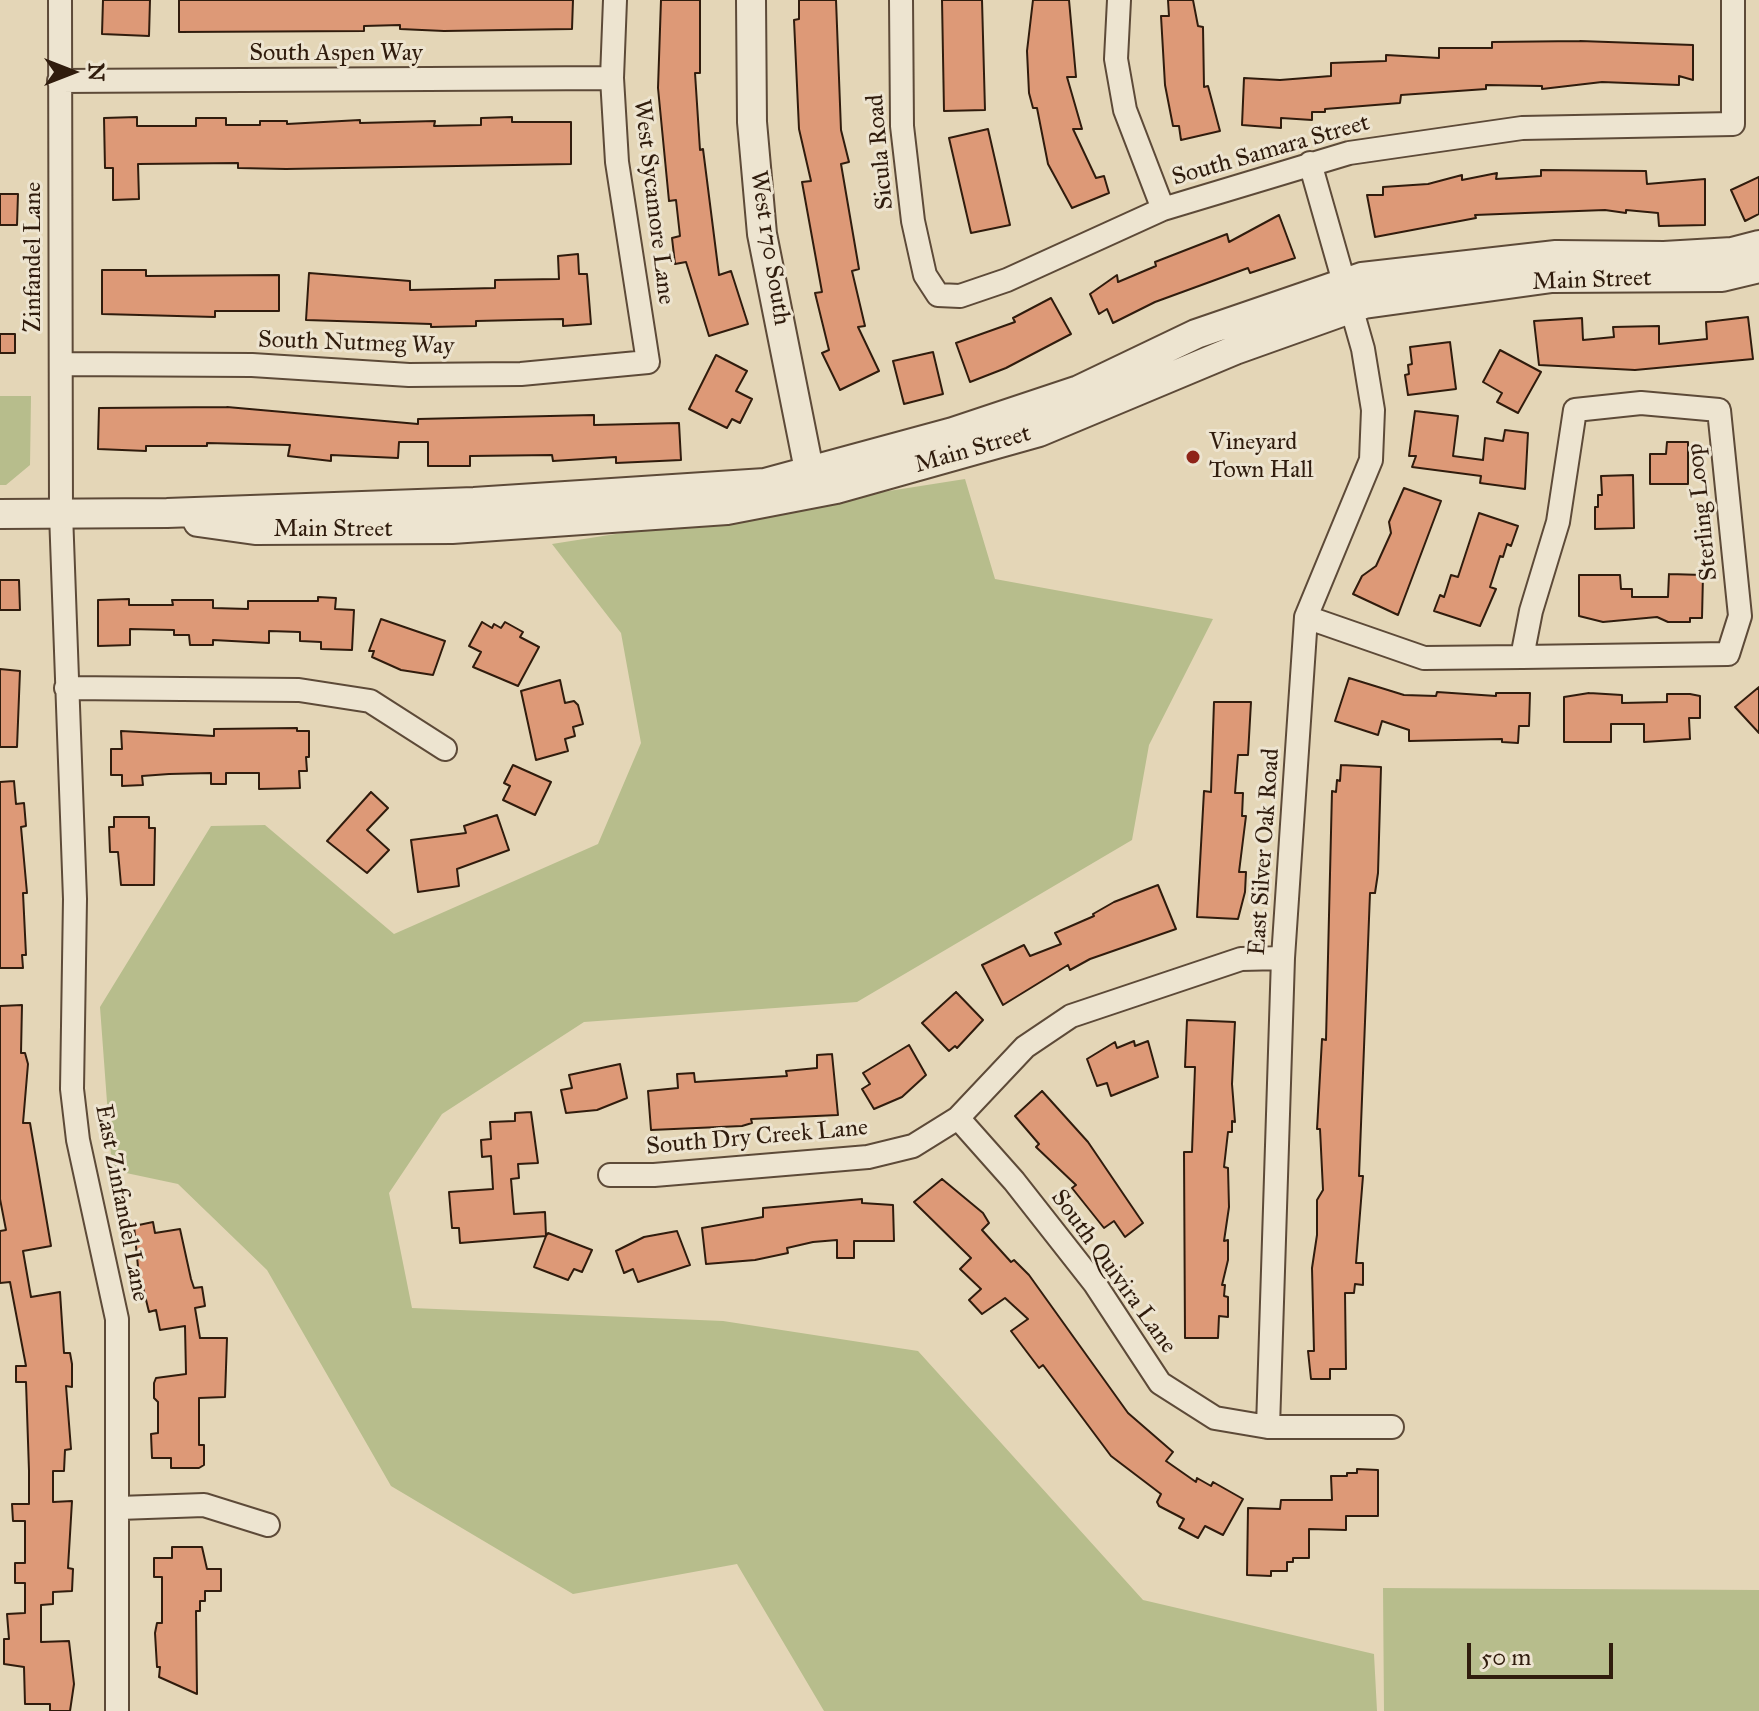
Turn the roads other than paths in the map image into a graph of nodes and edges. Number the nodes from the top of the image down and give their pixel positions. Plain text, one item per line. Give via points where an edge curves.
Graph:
1 (60, 0) edge
2 (615, 0) edge
3 (751, 0) edge
4 (901, 0) edge
5 (1119, 0) edge
6 (1733, 0) edge
7 (612, 78) junction
8 (59, 81) junction
9 (1310, 163) junction
10 (1163, 209) junction
11 (1759, 245) edge
12 (1759, 268) edge
13 (938, 295) joint
14 (1347, 296) junction
15 (648, 362) joint
16 (61, 364) junction
17 (812, 482) junction
18 (61, 513) junction
19 (0, 514) edge
20 (1306, 617) junction
21 (1522, 657) junction
22 (66, 688) junction
23 (445, 749) dead end
24 (1283, 958) junction
25 (958, 1118) junction
26 (610, 1175) dead end
27 (1268, 1427) junction
28 (1392, 1427) dead end
29 (119, 1508) junction
30 (268, 1525) dead end
31 (117, 1711) edge

1 - 8 street, Zinfandel Lane
2 - 7 street, West Sycamore Lane
3 - 17 street, West 170 South via 752,122 762,234
4 - 13 street, Sicula Road via 902,126 913,221 925,275
5 - 10 street via 1116,59 1125,110
6 - 9 street, South Samara Street via 1733,124 1522,128 1442,137
7 - 8 street, South Aspen Way
7 - 15 street, West Sycamore Lane via 617,162
8 - 16 street, Zinfandel Lane
9 - 10 street, South Samara Street
9 - 14 street, East Silver Oak Road
10 - 13 street, South Samara Street via 975,292
11 - 14 street, Main Street via 1677,255 1556,255 1362,277
12 - 14 street, Main Street via 1722,277 1552,278 1364,304
14 - 17 street, Main Street via 1196,334 1079,390
14 - 20 street, East Silver Oak Road via 1373,410 1371,460
15 - 16 street, South Nutmeg Way via 521,374 425,375 252,365
16 - 18 street, Zinfandel Lane
17 - 18 street, Main Street via 474,502
18 - 19 street, Main Street
18 - 22 street, East Zinfandel Lane
20 - 21 street via 1424,658
20 - 24 street, East Silver Oak Road
21 - 21 street, Sterling Loop via 1728,654 1740,616 1719,410 1641,403 1575,410 1558,522
22 - 23 street via 299,690 370,701
22 - 29 street, East Zinfandel Lane via 75,899 72,1089 117,1319
24 - 25 street, South Dry Creek Lane via 1241,959 1071,1016 1025,1047
24 - 27 street, East Silver Oak Road
25 - 26 street, South Dry Creek Lane via 913,1146 868,1157
25 - 27 street, South Quivira Lane via 1095,1284 1160,1383 1215,1418
27 - 28 street, South Quivira Lane
29 - 30 street via 204,1505
29 - 31 street, East Zinfandel Lane

